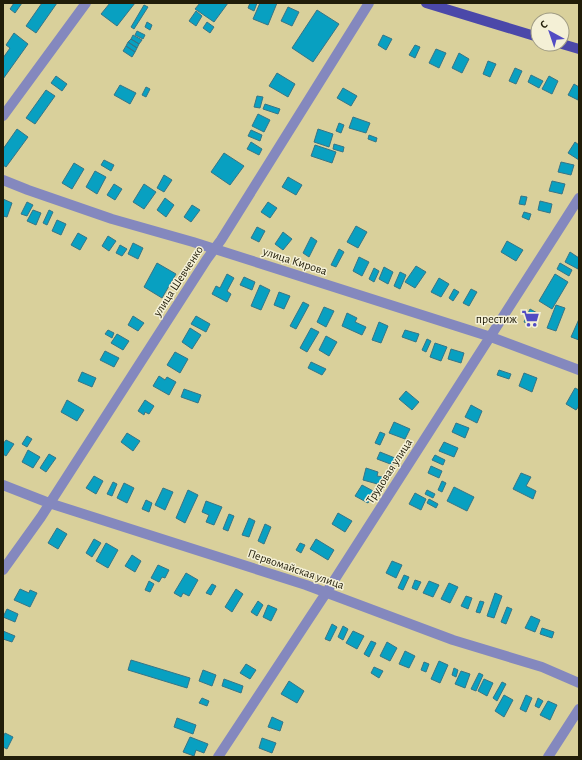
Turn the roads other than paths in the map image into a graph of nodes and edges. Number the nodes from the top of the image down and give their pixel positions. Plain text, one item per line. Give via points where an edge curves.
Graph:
1 (86, 3) edge
2 (369, 3) edge
3 (426, 3) edge
4 (530, 35) edge
5 (3, 116) edge
6 (3, 180) edge
7 (579, 198) edge
8 (214, 249) junction
9 (491, 337) junction
10 (579, 370) edge
11 (3, 485) edge
12 (49, 503) junction
13 (3, 570) edge
14 (326, 593) junction
15 (579, 683) edge
16 (579, 709) edge
17 (218, 757) edge
18 (548, 757) edge

1 - 5 street
2 - 8 street, улица Шевченко
3 - 4 main road
6 - 8 street, улица Кирова via 112,219
7 - 9 street, Трудовая улица
8 - 9 street, улица Кирова
8 - 12 street, улица Шевченко
9 - 10 street, улица Кирова
9 - 14 street, Трудовая улица
11 - 12 street, Первомайская улица
12 - 13 street, улица Шевченко
12 - 14 street, Первомайская улица
14 - 15 street, Первомайская улица via 453,640 542,667
14 - 17 street, Трудовая улица
16 - 18 street

